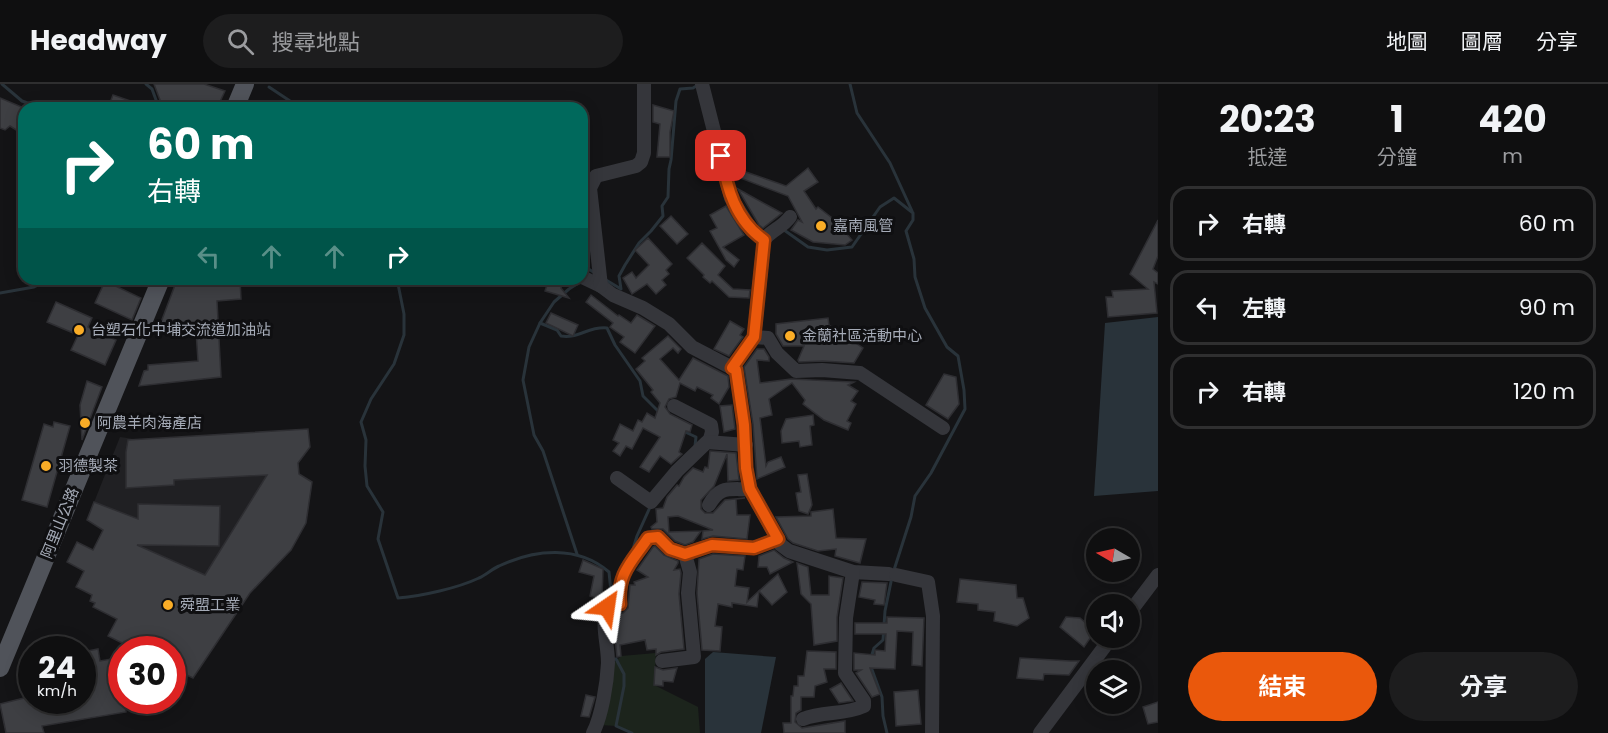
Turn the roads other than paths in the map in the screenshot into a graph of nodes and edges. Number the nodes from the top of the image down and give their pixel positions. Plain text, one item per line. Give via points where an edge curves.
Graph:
1 (245, 84) edge
2 (644, 84) edge
3 (702, 84) edge
4 (238, 102) edge
5 (790, 217) dead end
6 (764, 240) junction
7 (588, 280) edge
8 (159, 285) edge
9 (601, 286) junction
10 (754, 337) junction
11 (732, 368) junction
12 (674, 406) dead end
13 (943, 428) dead end
14 (710, 442) junction
15 (746, 445) junction
16 (616, 478) dead end
17 (750, 489) junction
18 (709, 504) dead end
19 (778, 539) junction
20 (685, 554) junction
21 (853, 572) junction
22 (1158, 575) edge
23 (1140, 599) edge
24 (1104, 648) edge
25 (662, 661) dead end
26 (0, 668) edge
27 (803, 719) dead end
28 (593, 733) edge
29 (932, 733) edge
30 (1040, 733) edge

1 - 4 main road
2 - 9 street via 641,162 596,176 590,188
3 - 6 street via 731,198 752,231
5 - 6 street
6 - 10 street
7 - 9 street
8 - 26 main road, 阿里山公路
9 - 11 street via 669,324 692,347
10 - 11 street
10 - 13 street via 768,338 796,371 860,373
11 - 15 street via 736,370
12 - 14 street via 711,425
14 - 15 street
14 - 16 street via 677,471 651,502
15 - 17 street
17 - 18 street via 720,490
17 - 19 street
19 - 20 street via 754,548 712,545
19 - 21 street via 789,550
20 - 25 street via 690,572 694,657
20 - 28 street via 670,549 658,537 648,538 627,566 620,586 620,604 607,607 603,619 608,662
21 - 27 street via 846,618 845,673 864,706
21 - 29 street via 928,582 933,616
22 - 23 street
24 - 30 street

